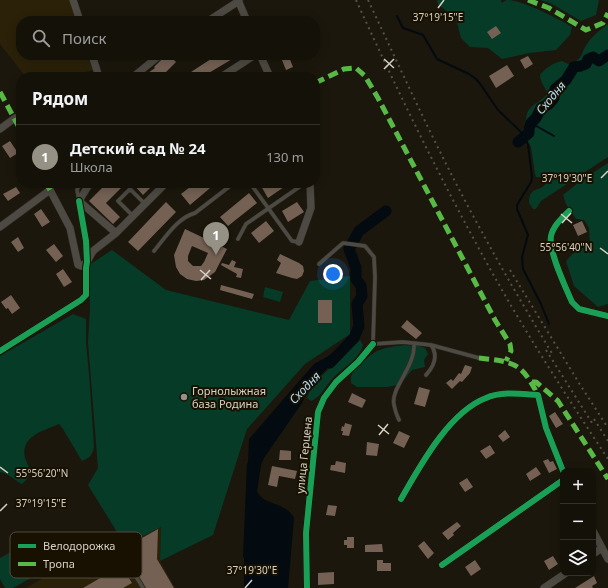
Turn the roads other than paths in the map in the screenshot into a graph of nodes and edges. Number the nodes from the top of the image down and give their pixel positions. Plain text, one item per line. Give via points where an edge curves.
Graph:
1 (73, 0) edge
2 (238, 1) edge
3 (78, 16) edge
4 (216, 16) edge
5 (244, 16) edge
6 (94, 60) edge
7 (154, 60) edge
8 (247, 60) edge
9 (262, 60) edge
10 (97, 72) edge
11 (139, 72) edge
12 (229, 72) edge
13 (268, 72) edge
14 (15, 118) dead end
15 (0, 129) edge
16 (78, 188) edge
17 (87, 188) edge
18 (161, 188) edge
19 (228, 188) edge
20 (254, 188) edge
21 (298, 188) edge
22 (310, 188) edge
23 (79, 201) junction
24 (145, 204) junction
25 (268, 208) junction
26 (569, 211) dead end
27 (133, 216) junction
28 (0, 227) edge
29 (116, 233) junction
30 (238, 239) dead end
31 (299, 242) joint
32 (154, 251) dead end
33 (87, 262) junction
34 (319, 264) dead end
35 (608, 316) edge
36 (414, 343) junction
37 (373, 344) junction
38 (431, 345) junction
39 (0, 352) edge
40 (479, 358) dead end
41 (426, 375) dead end
42 (399, 420) dead end
43 (562, 468) edge
44 (560, 482) edge
45 (401, 499) dead end
46 (596, 537) edge
47 (602, 548) junction
48 (596, 552) edge
49 (608, 559) edge
50 (442, 565) dead end
51 (562, 576) edge
52 (137, 578) edge
53 (143, 588) edge
54 (307, 588) edge
55 (544, 588) edge

1 - 3 street
2 - 4 street
2 - 5 street
6 - 10 street
7 - 11 street
8 - 12 street
9 - 13 street
14 - 15 street
16 - 23 lane
17 - 23 street
18 - 24 street
19 - 32 lane via 195,213 179,221
20 - 25 lane
21 - 25 lane
22 - 31 street via 311,208
23 - 29 street
23 - 33 street
24 - 27 street
24 - 27 lane via 130,189 118,201
25 - 30 lane via 246,224
25 - 31 lane via 292,241
26 - 35 street via 556,225 551,236 551,248 572,302 579,309
27 - 29 street
28 - 33 street via 50,190 70,228 78,265
29 - 33 street via 94,251
33 - 39 street via 85,298
34 - 37 lane via 343,243 364,246 374,257
36 - 37 lane
36 - 38 lane
36 - 42 lane via 414,358 400,383 393,404
37 - 54 street, улица Герцена via 336,382 324,398 318,412 306,533
38 - 40 lane
38 - 41 lane via 436,354 432,368
43 - 45 street via 546,428 538,395 504,394 487,397 461,414 446,430 429,452
44 - 50 street
46 - 47 street
47 - 48 street
47 - 49 street
51 - 55 street
52 - 53 lane

